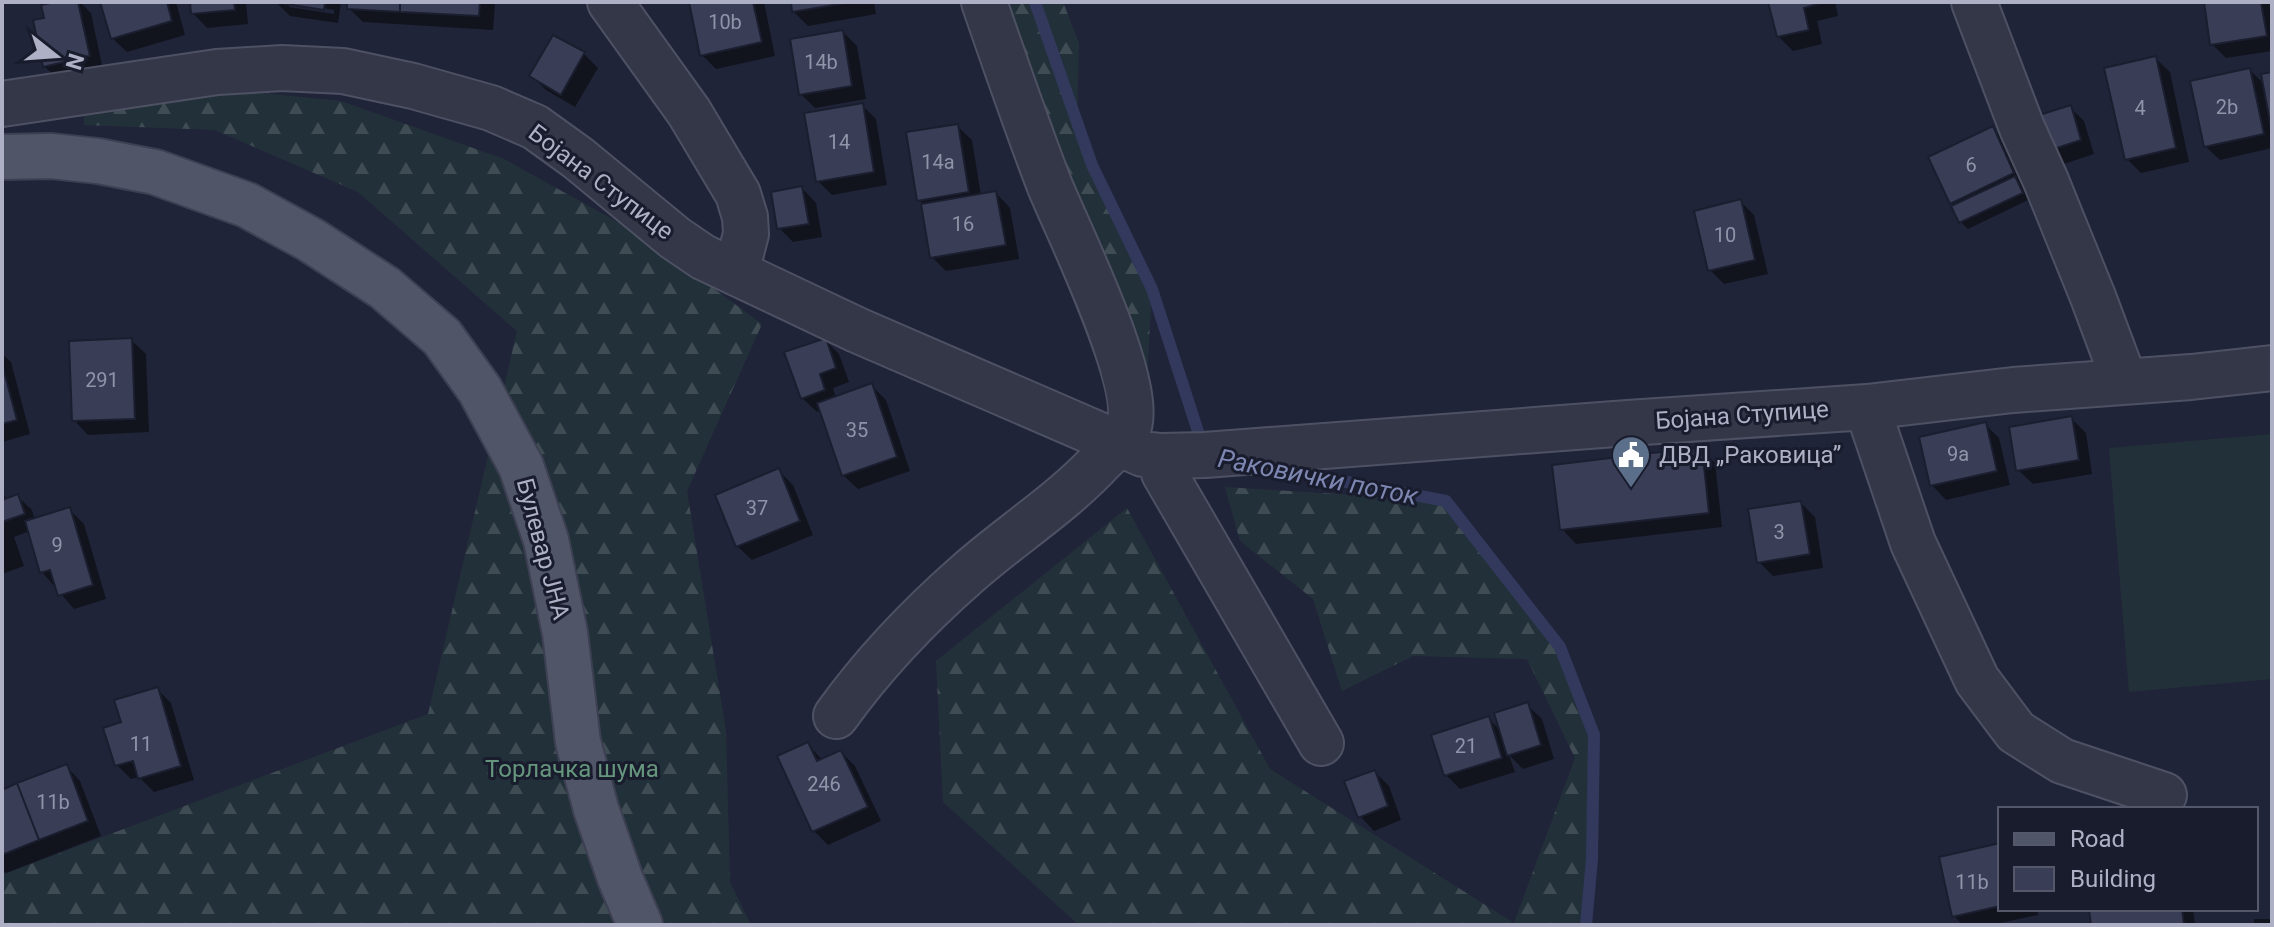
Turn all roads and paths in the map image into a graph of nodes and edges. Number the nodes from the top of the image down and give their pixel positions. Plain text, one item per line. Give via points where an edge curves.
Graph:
1 (610, 2) edge
2 (984, 2) edge
3 (1974, 2) edge
4 (2, 104) edge
5 (2, 157) edge
6 (736, 272) junction
7 (2272, 368) edge
8 (2124, 380) junction
9 (1867, 407) junction
10 (1118, 443) junction
11 (1167, 456) junction
12 (836, 716) dead end
13 (1321, 743) dead end
14 (2164, 795) dead end
15 (640, 925) edge

1 - 6 street via 689,112 738,194 746,234
2 - 10 street via 1050,185 1112,330 1130,397 1129,428
3 - 8 street
4 - 6 street, Бојана Ступице via 217,72 282,68 343,71 413,86 535,127 675,238
5 - 15 main road, Булевар ЈНА via 51,156 155,172 247,205 385,288 442,337 480,390 521,466 546,540 565,633 578,742 596,809
6 - 10 street, Бојана Ступице
7 - 8 street, Бојана Ступице
8 - 9 street, Бојана Ступице
9 - 11 street, Бојана Ступице
9 - 14 street via 1913,543 1977,680 2016,732 2062,761
10 - 11 street, Бојана Ступице via 1143,454
10 - 12 street via 1081,483 913,624
11 - 13 street via 1164,473

